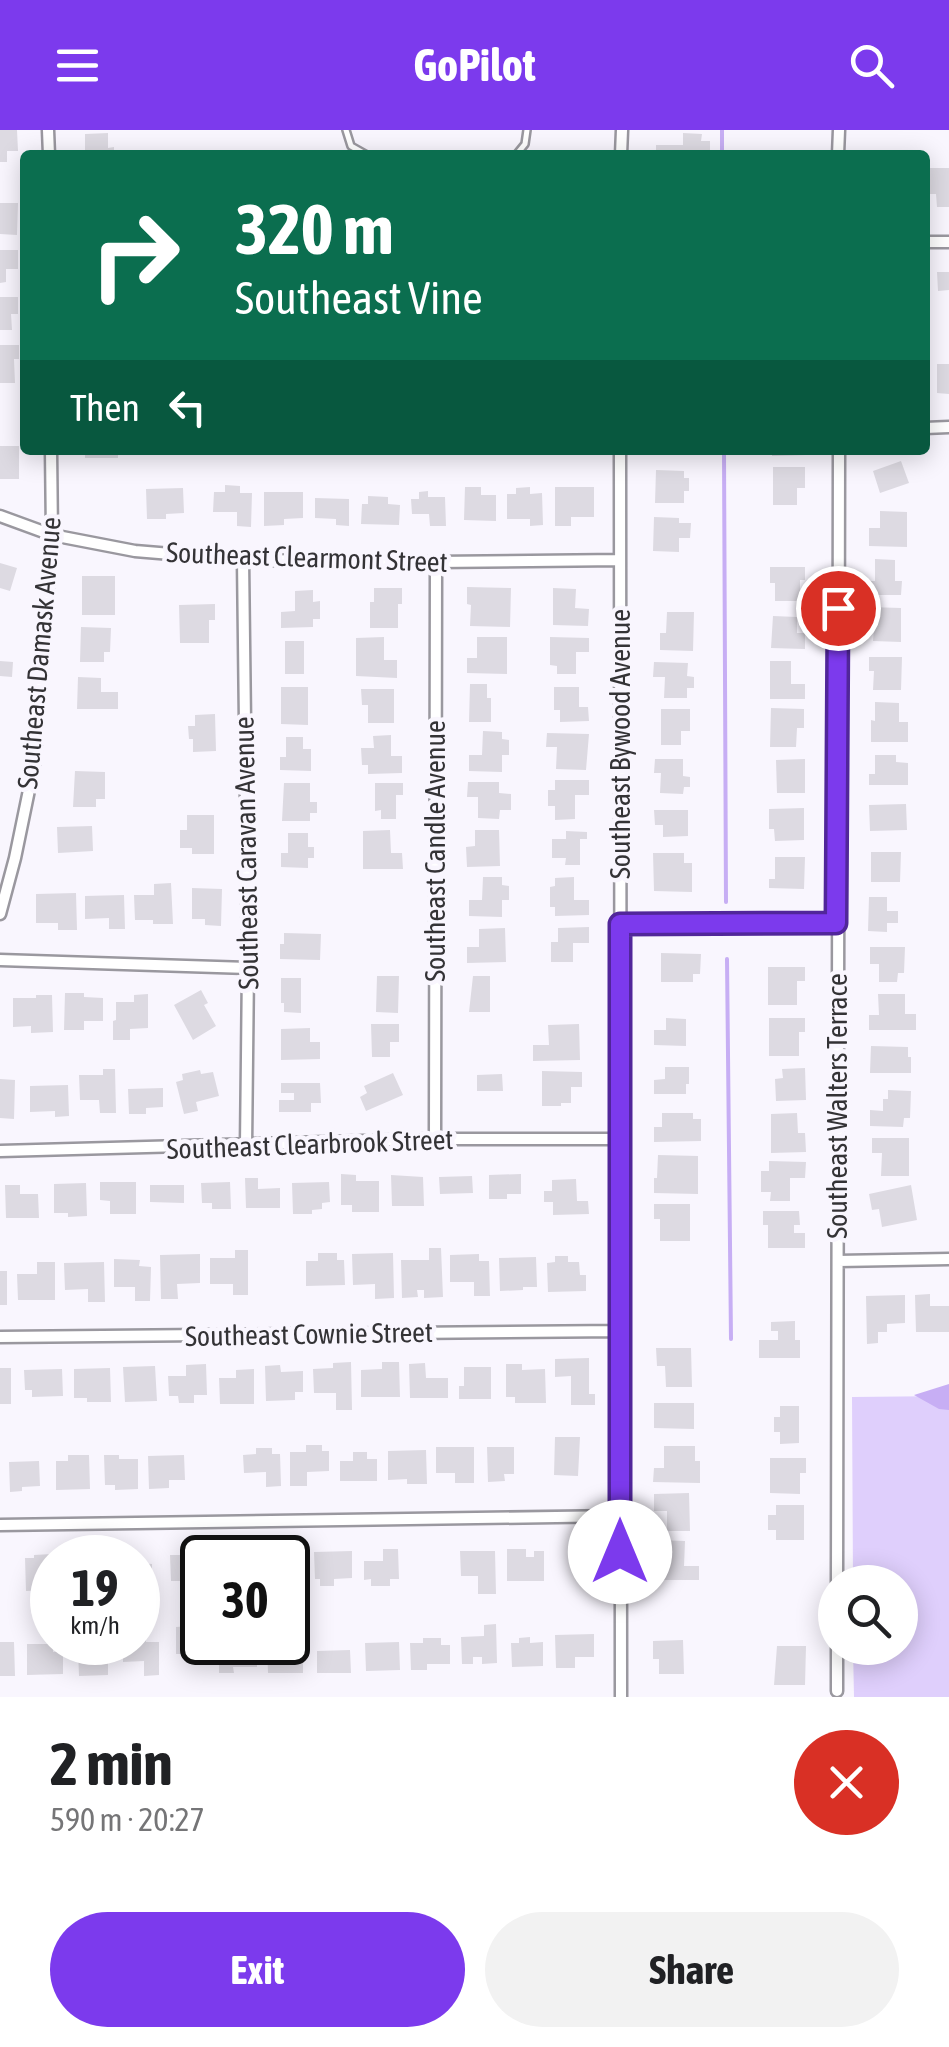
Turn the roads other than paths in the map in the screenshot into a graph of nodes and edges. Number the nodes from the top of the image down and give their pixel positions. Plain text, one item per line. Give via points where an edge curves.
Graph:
1 (346, 130) edge
2 (359, 150) edge
3 (51, 455) edge
4 (620, 455) edge
5 (839, 455) edge
6 (0, 516) edge
7 (52, 535) junction
8 (243, 560) junction
9 (620, 560) junction
10 (436, 562) junction
11 (0, 914) edge
12 (836, 923) junction
13 (620, 924) junction
14 (0, 960) edge
15 (248, 968) junction
16 (435, 1140) junction
17 (620, 1140) junction
18 (246, 1146) junction
19 (0, 1152) edge
20 (949, 1259) edge
21 (838, 1261) junction
22 (619, 1331) junction
23 (0, 1337) edge
24 (620, 1516) junction
25 (0, 1526) edge
26 (838, 1565) edge
27 (837, 1665) edge
28 (837, 1691) dead end
29 (620, 1697) edge

1 - 2 lane
3 - 7 street, Southeast Damask Avenue
4 - 9 street, Southeast Bywood Avenue
5 - 12 street, Southeast Walters Terrace
6 - 7 street, Southeast Clearmont Street
7 - 8 street, Southeast Clearmont Street via 135,551
7 - 11 street, Southeast Damask Avenue via 35,761
8 - 10 street, Southeast Clearmont Street
8 - 15 street, Southeast Caravan Avenue
9 - 10 street, Southeast Clearmont Street
9 - 13 street, Southeast Bywood Avenue
10 - 16 street, Southeast Candle Avenue
12 - 13 street
12 - 21 street, Southeast Walters Terrace
13 - 17 street, Southeast Bywood Avenue
14 - 15 street
15 - 18 street, Southeast Caravan Avenue
16 - 17 street, Southeast Clearbrook Street
16 - 18 street, Southeast Clearbrook Street
17 - 22 street, Southeast Bywood Avenue
18 - 19 street, Southeast Clearbrook Street
20 - 21 street
21 - 26 street, Southeast Walters Terrace
22 - 23 street, Southeast Cownie Street
22 - 24 street, Southeast Bywood Avenue
24 - 25 street
24 - 29 street, Southeast Bywood Avenue
27 - 28 street

